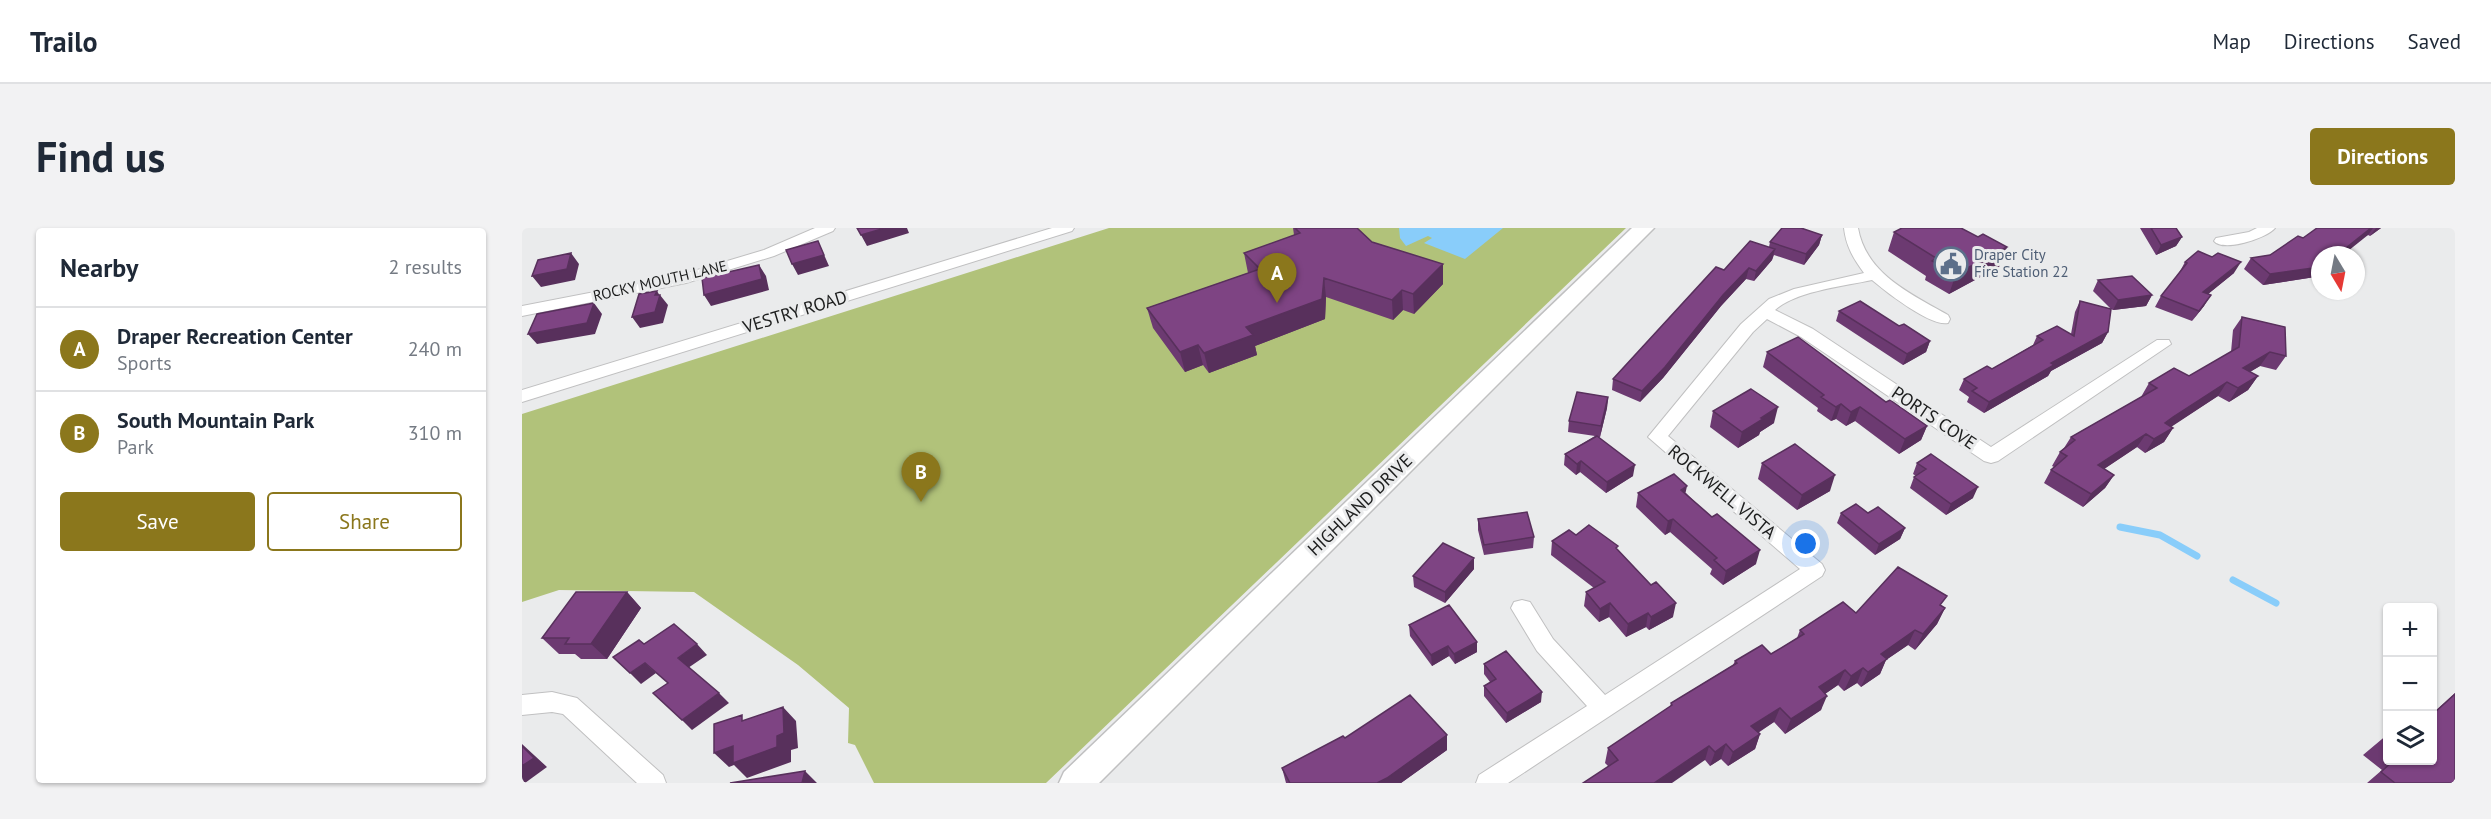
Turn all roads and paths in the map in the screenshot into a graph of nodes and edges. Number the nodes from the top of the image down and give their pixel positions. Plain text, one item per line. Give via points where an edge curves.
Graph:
1 (828, 228) edge
2 (1067, 228) edge
3 (1644, 228) edge
4 (1851, 228) edge
5 (2268, 228) edge
6 (2221, 241) dead end
7 (1875, 275) junction
8 (522, 311) edge
9 (1764, 311) junction
10 (1942, 319) dead end
11 (2163, 344) dead end
12 (522, 396) edge
13 (1522, 608) dead end
14 (522, 705) edge
15 (1603, 708) junction
16 (654, 783) edge
17 (1077, 783) edge
18 (1488, 783) edge

1 - 8 street, ROCKY MOUTH LANE via 769,253 680,280
2 - 12 street, VESTRY ROAD
3 - 17 main road, HIGHLAND DRIVE
4 - 7 street via 1853,244
5 - 6 street via 2253,236
7 - 9 street, ROCKWELL VISTA via 1800,292
7 - 10 street
9 - 11 street, PORTS COVE via 1808,333 1991,456
9 - 15 street, ROCKWELL VISTA via 1657,438 1815,570
13 - 15 street via 1545,645
14 - 16 street via 568,705
15 - 18 street, ROCKWELL VISTA

